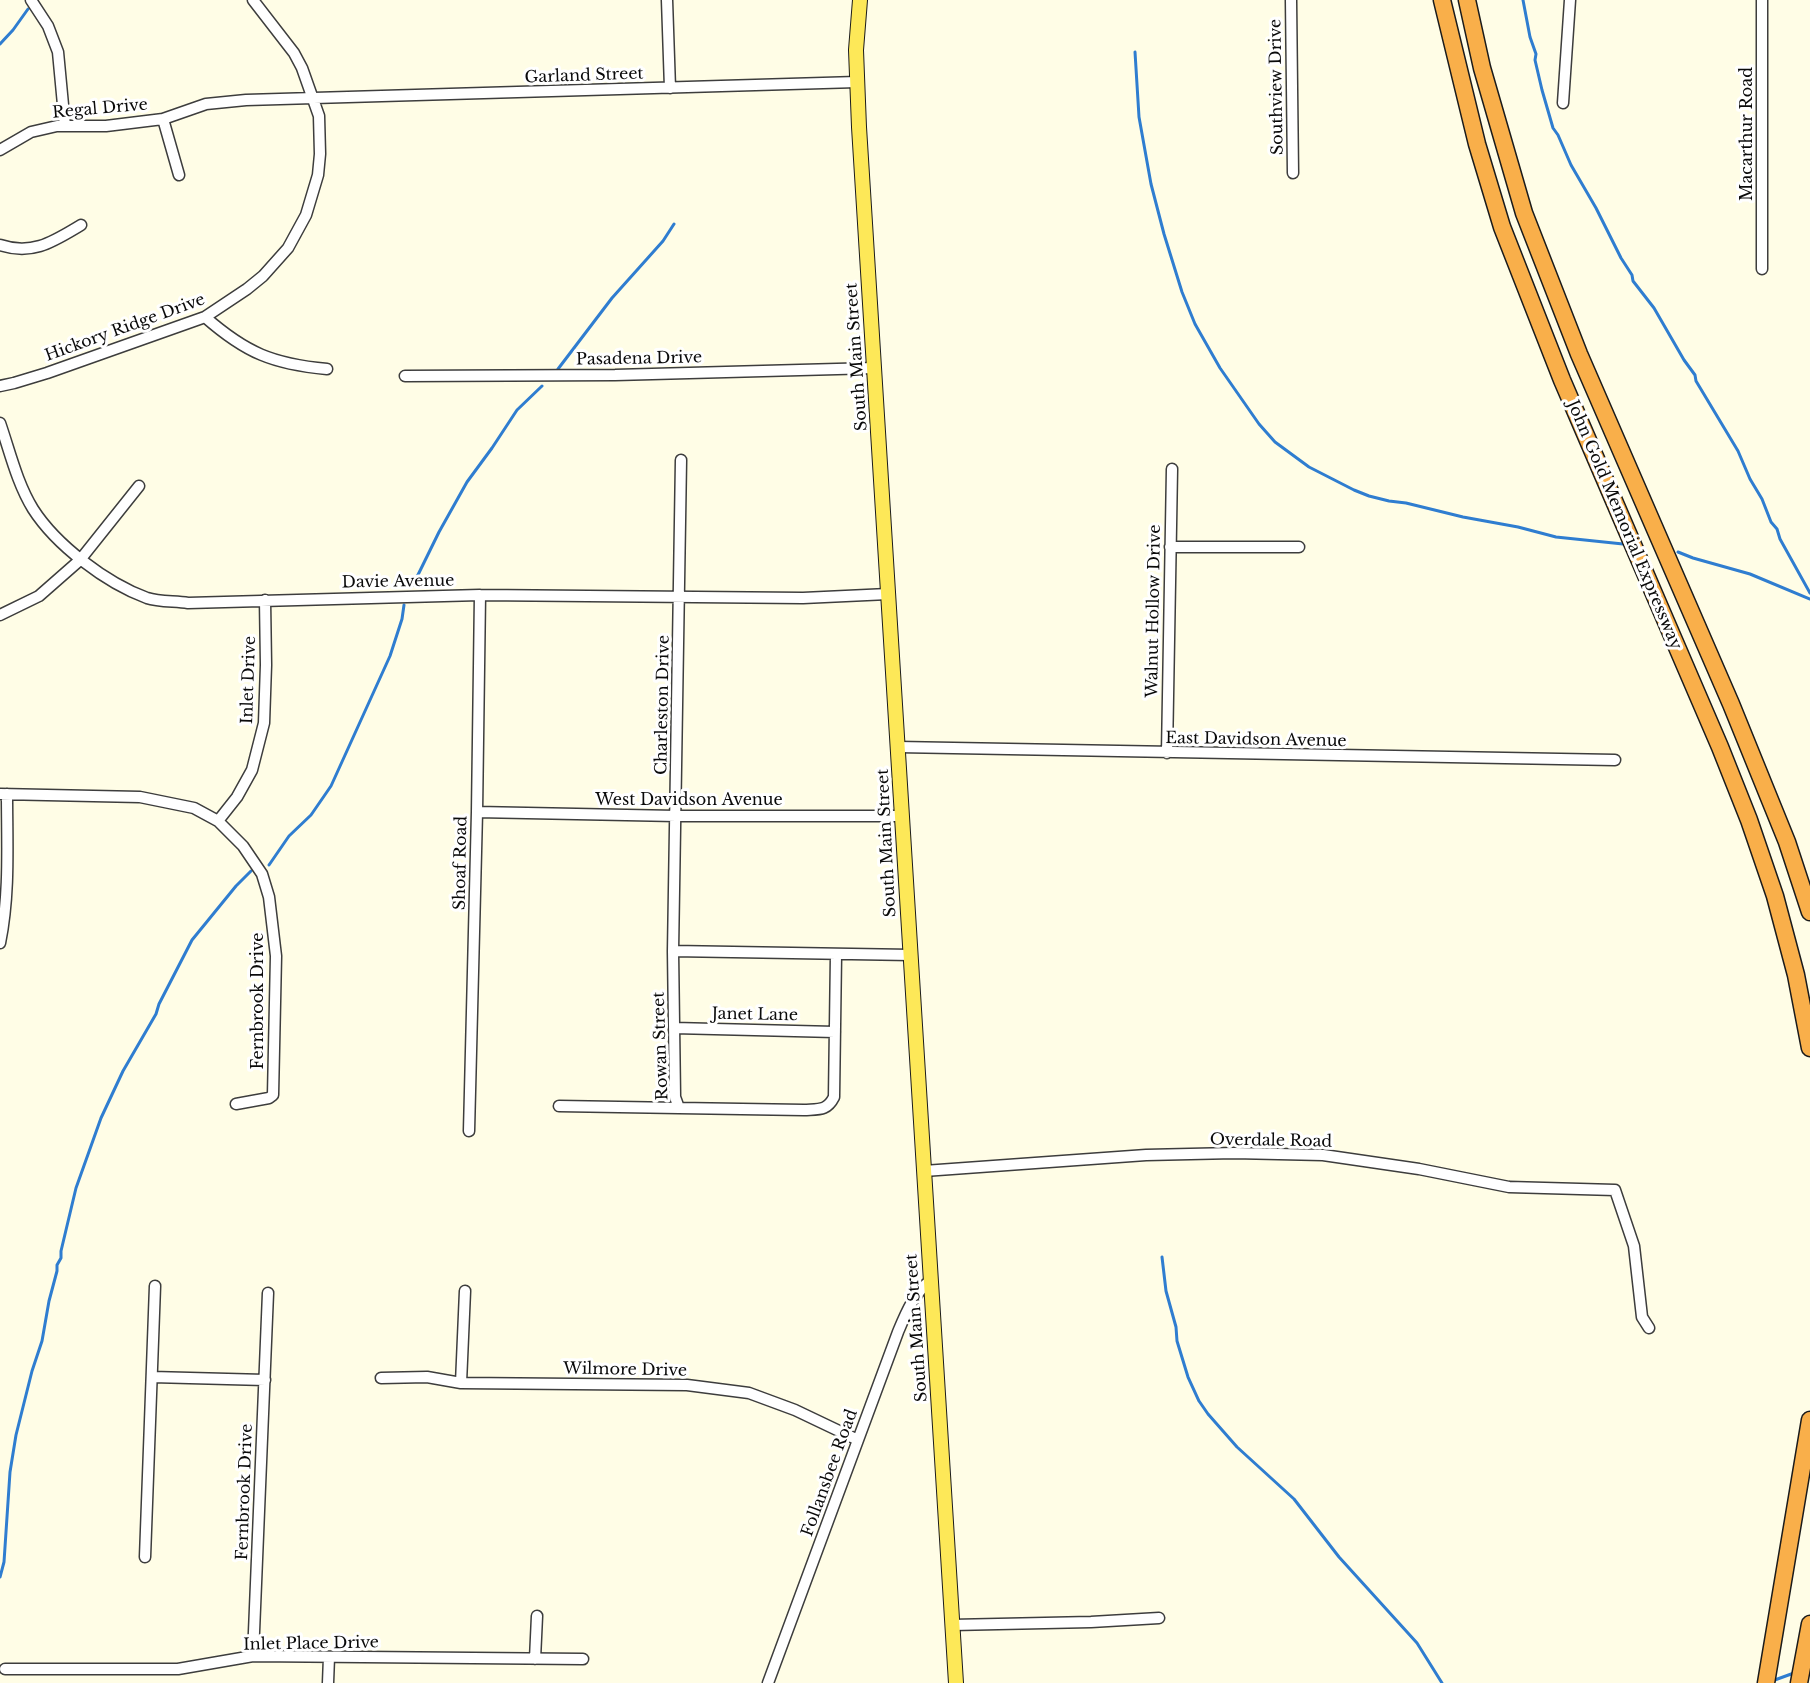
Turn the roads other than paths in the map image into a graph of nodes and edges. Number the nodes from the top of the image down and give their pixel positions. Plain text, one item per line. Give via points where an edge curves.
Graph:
1 (31, 0) edge
2 (253, 0) edge
3 (667, 0) edge
4 (860, 0) edge
5 (1291, 0) edge
6 (1442, 0) edge
7 (1467, 0) edge
8 (1570, 0) edge
9 (1762, 0) edge
10 (857, 82) junction
11 (670, 88) junction
12 (313, 99) junction
13 (1563, 103) dead end
14 (163, 119) junction
15 (65, 126) junction
16 (0, 150) edge
17 (1293, 173) dead end
18 (179, 175) dead end
19 (81, 225) dead end
20 (0, 245) edge
21 (1762, 269) dead end
22 (205, 317) junction
23 (874, 368) junction
24 (327, 369) dead end
25 (405, 376) dead end
26 (0, 386) edge
27 (0, 423) edge
28 (681, 460) dead end
29 (1172, 469) dead end
30 (139, 486) dead end
31 (1170, 547) junction
32 (1299, 547) dead end
33 (80, 560) junction
34 (888, 594) junction
35 (480, 595) junction
36 (680, 598) junction
37 (265, 600) junction
38 (0, 615) edge
39 (898, 747) junction
40 (1167, 753) junction
41 (1615, 760) dead end
42 (4, 794) edge
43 (477, 812) junction
44 (676, 816) junction
45 (901, 816) junction
46 (218, 820) junction
47 (1810, 912) edge
48 (0, 943) edge
49 (673, 951) junction
50 (836, 955) junction
51 (910, 955) junction
52 (674, 1028) junction
53 (835, 1032) junction
54 (1810, 1048) edge
55 (236, 1104) dead end
56 (559, 1106) dead end
57 (679, 1108) junction
58 (469, 1131) dead end
59 (924, 1171) junction
60 (931, 1280) junction
61 (155, 1286) dead end
62 (465, 1291) dead end
63 (267, 1293) dead end
64 (1649, 1328) dead end
65 (152, 1377) junction
66 (381, 1378) dead end
67 (265, 1380) junction
68 (461, 1383) junction
69 (1810, 1420) edge
70 (858, 1440) junction
71 (145, 1557) dead end
72 (537, 1616) dead end
73 (1159, 1617) dead end
74 (1810, 1623) edge
75 (952, 1625) junction
76 (253, 1656) junction
77 (329, 1657) junction
78 (536, 1659) junction
79 (583, 1659) dead end
80 (5, 1669) dead end
81 (82, 1670) junction
82 (81, 1683) edge
83 (328, 1683) edge
84 (768, 1683) edge
85 (956, 1683) edge
86 (1766, 1683) edge
87 (1799, 1683) edge

1 - 15 street via 48,26 58,52
2 - 12 street, Hickory Ridge Drive via 294,53
3 - 11 street
4 - 10 main road, South Main Street
5 - 17 street, Southview Drive
6 - 54 highway, John Gold Memorial Expressway via 1502,227 1562,380 1749,820 1775,896
7 - 47 highway, John Gold Memorial Expressway via 1482,68 1524,213 1579,354 1744,736 1787,842
8 - 13 street
9 - 21 street, Macarthur Road
10 - 11 street, Garland Street
10 - 23 main road, South Main Street
11 - 12 street, Garland Street
12 - 14 street, Regal Drive via 206,104
12 - 22 street, Hickory Ridge Drive via 319,116 318,175 297,234 263,276
14 - 15 street, Regal Drive
14 - 18 street
15 - 16 street, Regal Drive via 31,132
19 - 20 street via 40,246 23,250
22 - 24 street via 252,352
22 - 26 street, Hickory Ridge Drive
23 - 25 street, Pasadena Drive
23 - 34 main road, South Main Street
27 - 33 street, Davie Avenue via 34,510
28 - 36 street, Charleston Drive
29 - 31 street, Walnut Hollow Drive
30 - 33 street
31 - 32 street
31 - 40 street, Walnut Hollow Drive
33 - 37 street, Davie Avenue via 148,598 188,603
33 - 38 street via 39,596
34 - 36 street, Davie Avenue
34 - 39 main road, South Main Street
35 - 36 street, Davie Avenue
35 - 37 street, Davie Avenue
35 - 43 street, Shoaf Road
36 - 44 street, Charleston Drive
37 - 46 street, Inlet Drive via 264,723 252,770
39 - 40 street, East Davidson Avenue
39 - 45 main road, South Main Street
40 - 41 street, East Davidson Avenue
42 - 46 street, Fernbrook Drive via 140,797 194,808
42 - 48 street via 7,887
43 - 44 street, West Davidson Avenue
43 - 58 street, Shoaf Road
44 - 45 street, West Davidson Avenue
44 - 49 street, Charleston Drive
45 - 51 main road, South Main Street
46 - 55 street, Fernbrook Drive via 243,846 267,885 276,956 273,1095
49 - 50 street
49 - 52 street, Rowan Street
50 - 51 street
50 - 53 street, Rowan Street
51 - 59 main road, South Main Street
52 - 53 street, Janet Lane
52 - 57 street, Rowan Street via 675,1097
53 - 57 street, Rowan Street via 834,1097 823,1109
56 - 57 street
59 - 60 main road, South Main Street
59 - 64 street, Overdale Road via 1146,1155 1323,1155 1509,1187 1615,1190 1634,1246 1642,1317
60 - 70 street, Follansbee Road via 918,1292 907,1312
60 - 75 main road, South Main Street
61 - 65 street
62 - 68 street
63 - 67 street, Fernbrook Drive
65 - 67 street
65 - 71 street
66 - 68 street, Wilmore Drive via 427,1377
67 - 76 street, Fernbrook Drive
68 - 70 street, Wilmore Drive via 687,1385 749,1393
69 - 86 highway
70 - 84 street, Follansbee Road
72 - 78 street
73 - 75 street
74 - 87 highway
75 - 85 main road, South Main Street
76 - 77 street, Inlet Place Drive
76 - 81 street, Inlet Place Drive via 178,1670
77 - 78 street, Inlet Place Drive
77 - 83 street
78 - 79 street, Inlet Place Drive
80 - 81 street, Inlet Place Drive
81 - 82 street

